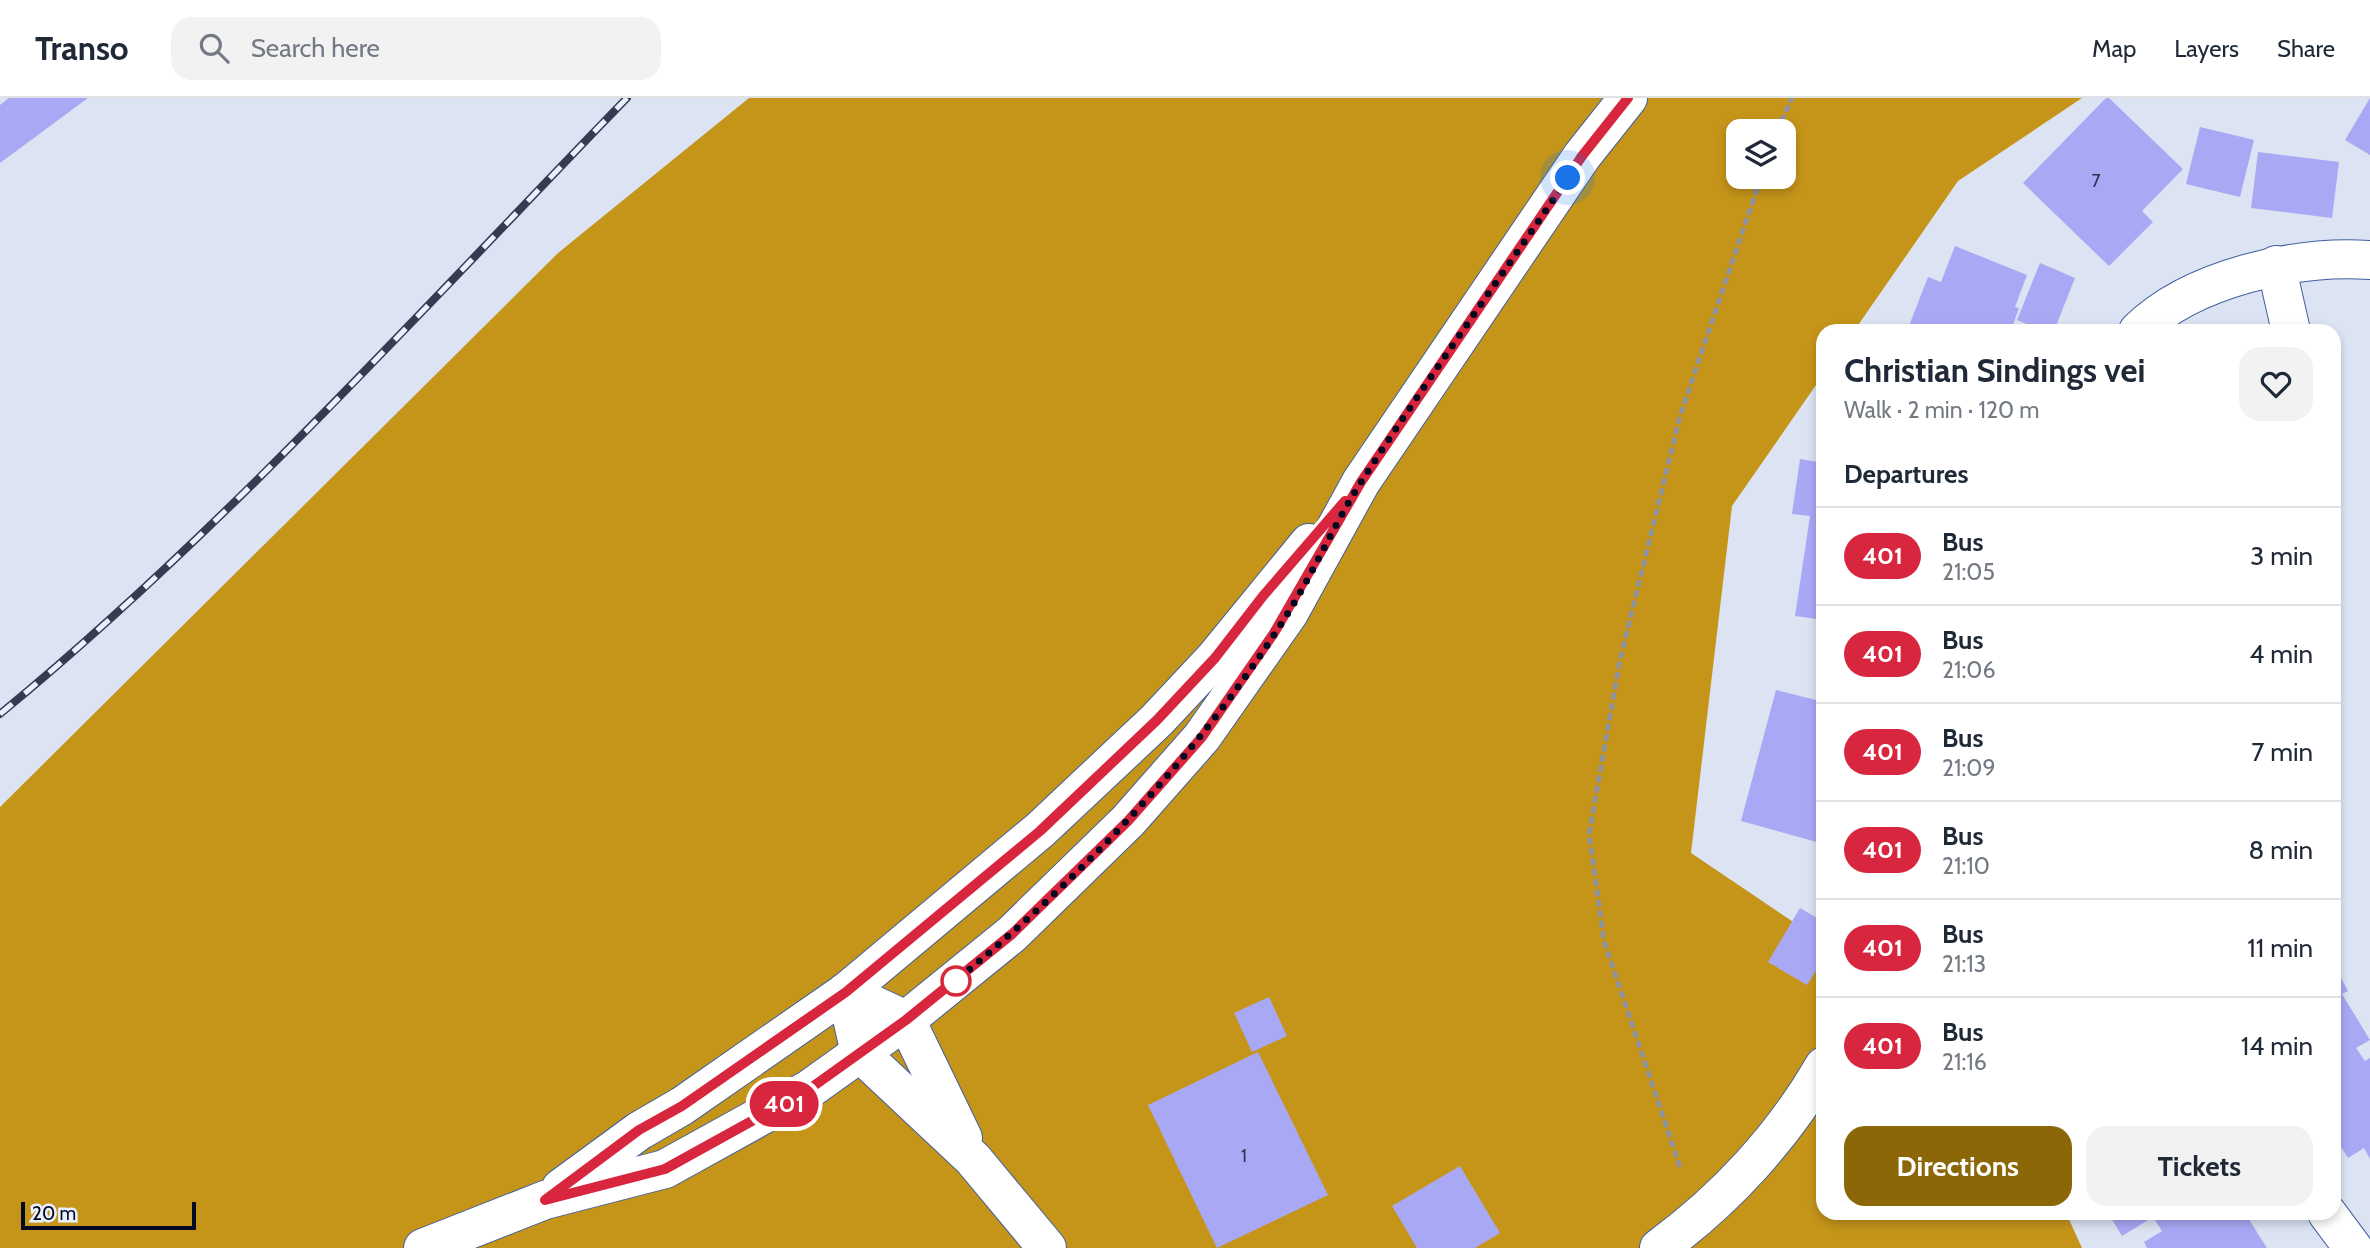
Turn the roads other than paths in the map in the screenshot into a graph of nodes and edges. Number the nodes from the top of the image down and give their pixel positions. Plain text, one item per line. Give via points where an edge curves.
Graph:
1 (1628, 98) edge
2 (2370, 260) edge
3 (2276, 265) junction
4 (2148, 324) edge
5 (2289, 324) edge
6 (1361, 482) junction
7 (846, 992) junction
8 (906, 1020) junction
9 (860, 1053) junction
10 (1816, 1077) edge
11 (973, 1159) junction
12 (545, 1200) junction
13 (2331, 1220) edge
14 (424, 1248) edge
15 (1046, 1248) edge
16 (1659, 1248) edge
17 (2353, 1248) edge

1 - 6 street via 1582,156
2 - 3 street
3 - 4 street via 2208,285
3 - 5 street
6 - 7 street via 1215,658 1157,720 1040,831
6 - 8 street via 1289,612 1202,737 1128,821 1012,934
7 - 8 street
7 - 9 street
7 - 12 street via 682,1106 639,1130
8 - 9 street
8 - 11 street
9 - 11 street
9 - 12 street via 808,1090 665,1169
10 - 16 street via 1749,1168 1698,1219
11 - 15 street
12 - 14 street
13 - 17 street

